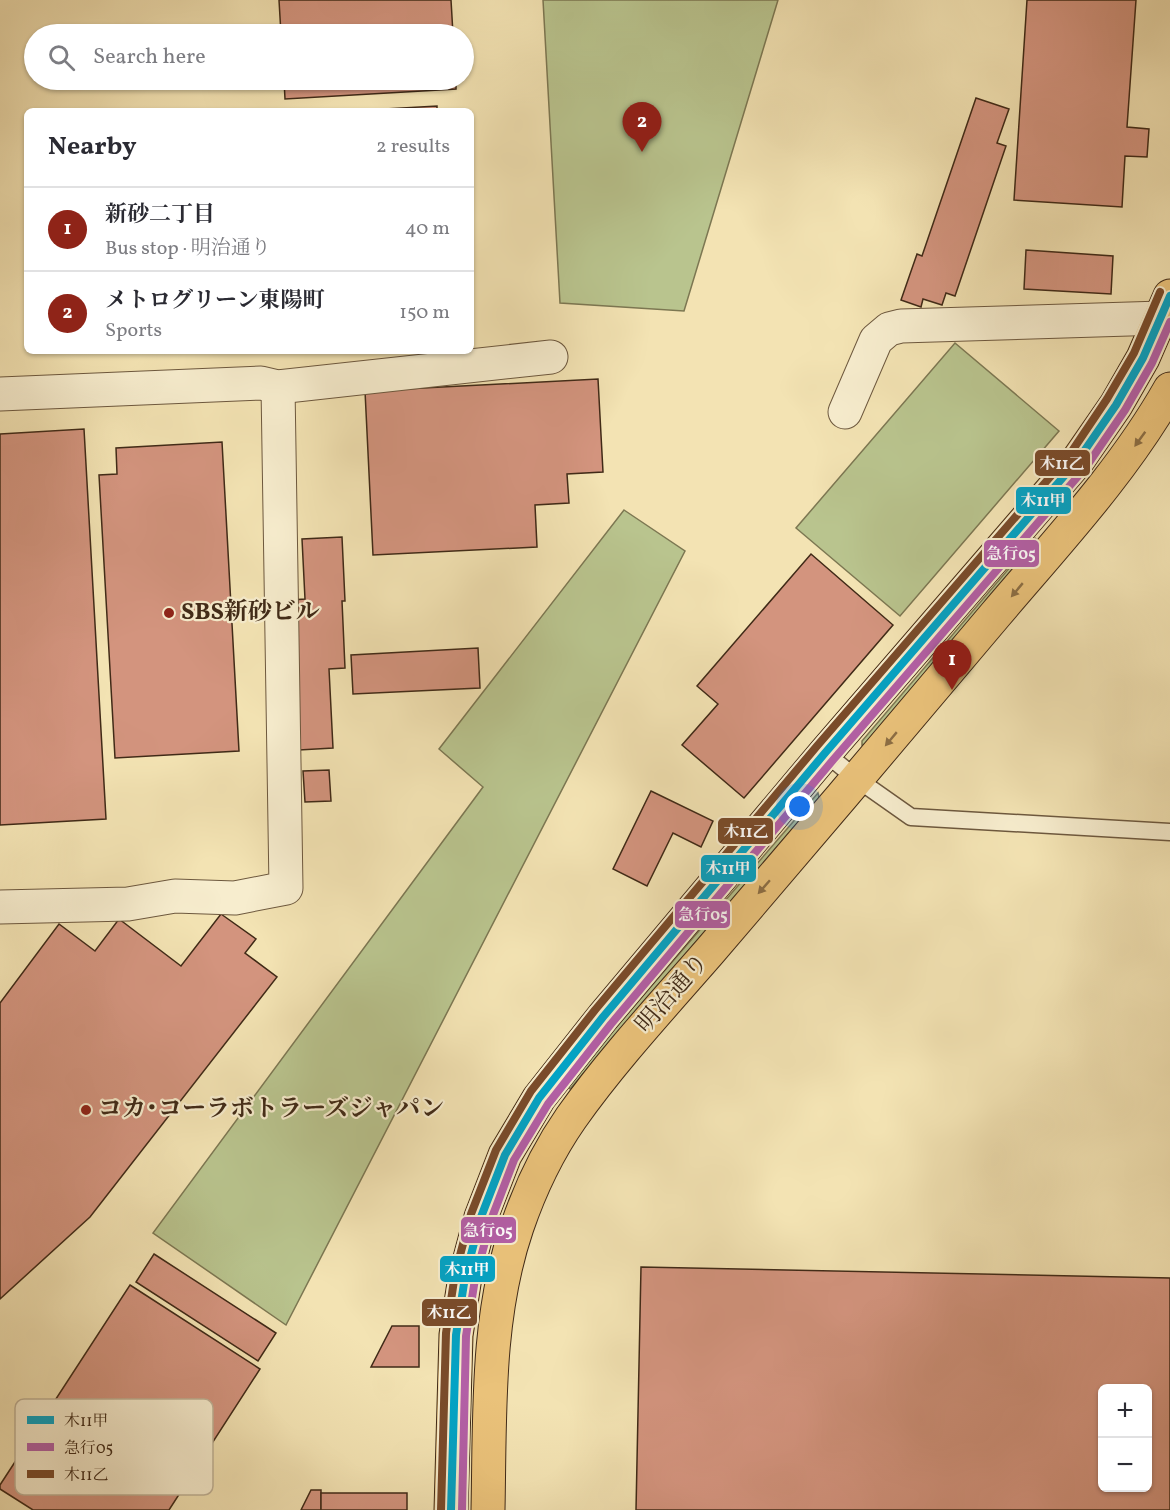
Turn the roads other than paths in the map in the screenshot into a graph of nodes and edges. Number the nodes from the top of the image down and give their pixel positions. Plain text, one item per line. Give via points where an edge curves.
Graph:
1 (1166, 307) edge
2 (552, 357) dead end
3 (278, 387) junction
4 (1170, 389) edge
5 (0, 394) edge
6 (845, 412) dead end
7 (825, 753) junction
8 (857, 779) junction
9 (1170, 832) edge
10 (0, 907) edge
11 (451, 1510) edge
12 (488, 1510) edge

1 - 6 street via 889,329 876,340
1 - 7 main road, 明治通り via 1116,405 1078,460
2 - 3 street
3 - 5 street via 261,383
3 - 10 street via 286,888 235,898 176,896 128,904
4 -> 8 main road, 明治通り via 1108,482
7 - 8 lane
7 - 11 main road, 明治通り via 596,1026 539,1098 505,1155 481,1216 465,1277 456,1335
8 - 9 lane via 911,817
8 -> 12 main road, 明治通り via 632,1041 570,1119 539,1172 517,1228 493,1339

